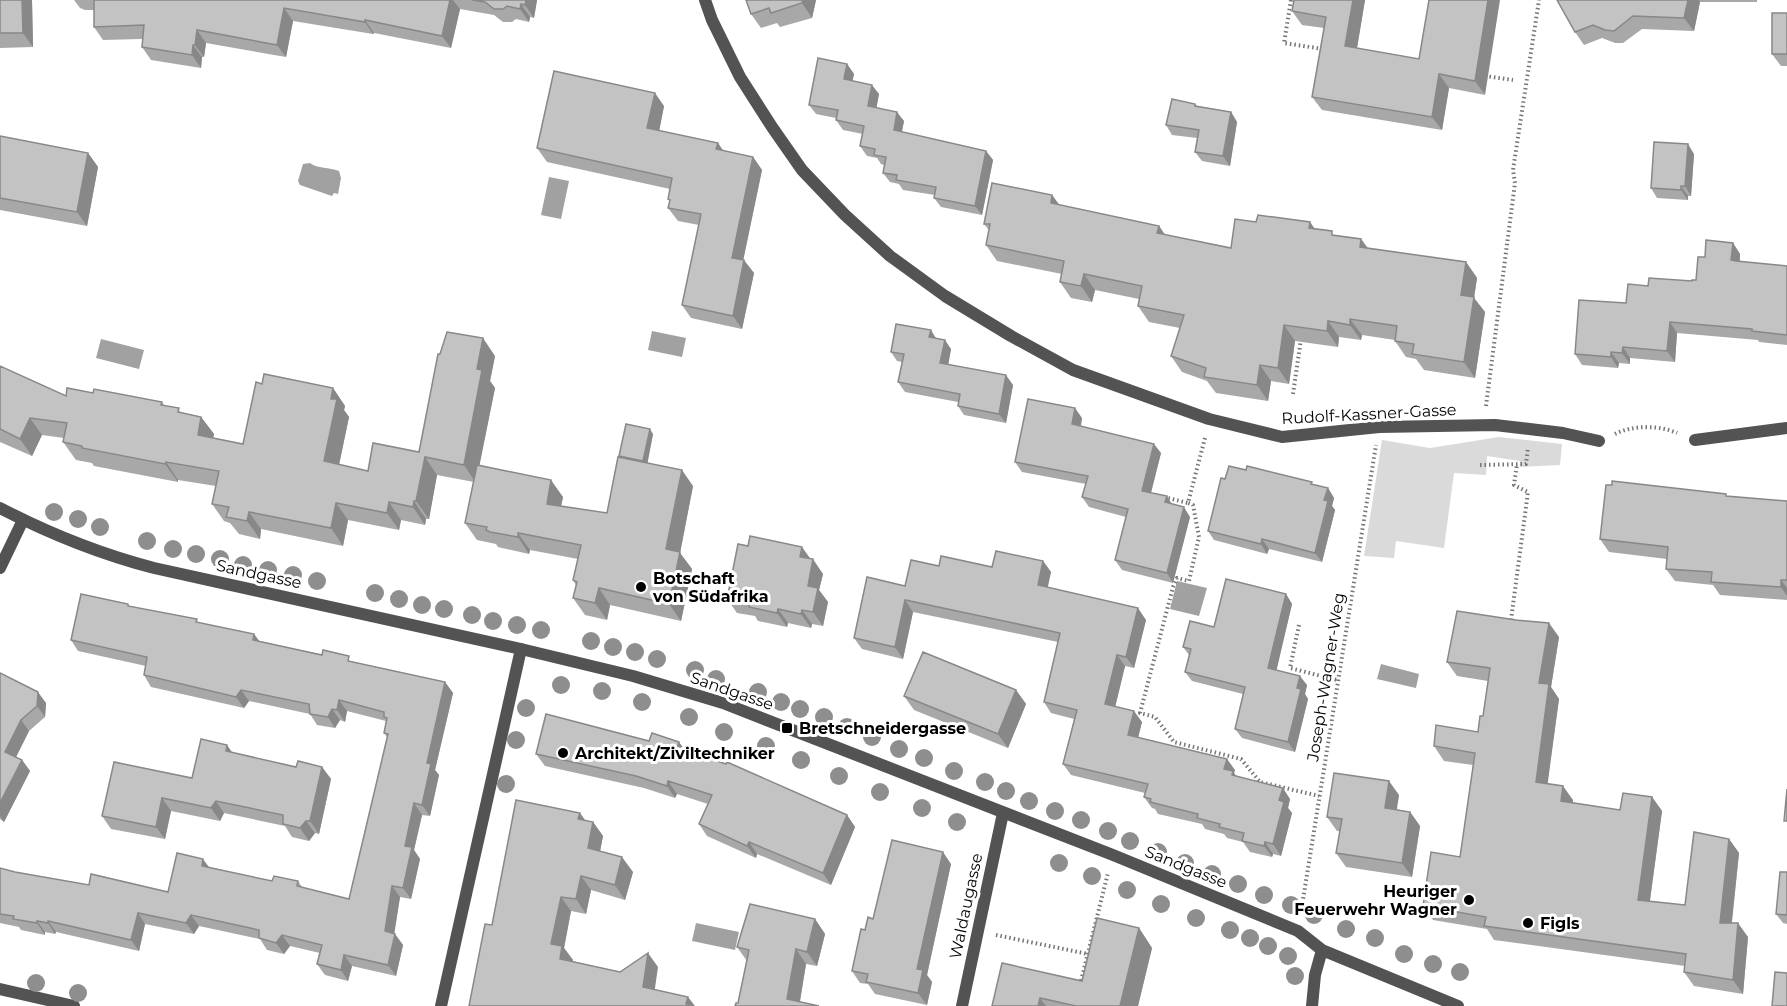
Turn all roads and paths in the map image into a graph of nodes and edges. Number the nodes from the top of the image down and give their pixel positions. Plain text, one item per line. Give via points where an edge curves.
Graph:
1 (705, 0) edge
2 (1291, 0) edge
3 (1539, 0) edge
4 (1330, 50) edge
5 (1480, 75) edge
6 (1513, 80) dead end
7 (1301, 338) edge
8 (1293, 394) dead end
9 (1209, 420) junction
10 (1483, 426) junction
11 (1379, 427) junction
12 (1787, 428) edge
13 (1529, 429) junction
14 (1695, 440) joint
15 (1599, 441) joint
16 (1517, 464) junction
17 (1480, 465) dead end
18 (1164, 497) edge
19 (1188, 503) junction
20 (0, 508) edge
21 (23, 520) junction
22 (0, 568) edge
23 (1511, 620) edge
24 (1299, 625) dead end
25 (521, 649) junction
26 (1337, 680) junction
27 (1319, 796) junction
28 (1003, 813) junction
29 (1113, 855) junction
30 (1298, 931) junction
31 (978, 932) junction
32 (1322, 950) junction
33 (1088, 954) junction
34 (0, 989) edge
35 (1078, 996) edge
36 (74, 1006) edge
37 (441, 1006) edge
38 (962, 1006) edge
39 (1312, 1006) edge
40 (1458, 1006) edge

1 - 9 street, Rudolf-Kassner-Gasse via 740,76 802,170 890,256 945,296 1073,370
2 - 4 path via 1284,43
3 - 10 path via 1513,170 1515,183
5 - 6 path
7 - 8 path
9 - 11 street, Rudolf-Kassner-Gasse via 1282,437
9 - 19 path
10 - 11 street, Rudolf-Kassner-Gasse
10 - 13 street, Rudolf-Kassner-Gasse
11 - 26 path, Joseph-Wagner-Weg
12 - 14 street
13 - 15 street, Rudolf-Kassner-Gasse
13 - 16 path via 1526,464
14 - 15 path via 1664,427 1624,429
16 - 17 path
16 - 23 path via 1514,485 1528,492
18 - 19 path
19 - 27 path via 1193,505 1199,537 1189,581 1177,578 1173,586 1140,713 1155,717 1174,742 1241,759 1260,782
20 - 21 street, Sandgasse
21 - 22 street
21 - 25 street, Sandgasse via 109,556 154,568
24 - 26 path via 1290,668
25 - 28 street, Sandgasse via 723,703
25 - 37 street
26 - 27 path, Joseph-Wagner-Weg
27 - 30 path, Joseph-Wagner-Weg
28 - 29 street, Sandgasse
28 - 31 street, Waldaugasse
29 - 30 street, Sandgasse
29 - 33 path
30 - 32 street, Sandgasse
31 - 33 path
31 - 38 street, Waldaugasse
32 - 39 street
32 - 40 street, Sandgasse
33 - 35 path
34 - 36 street

